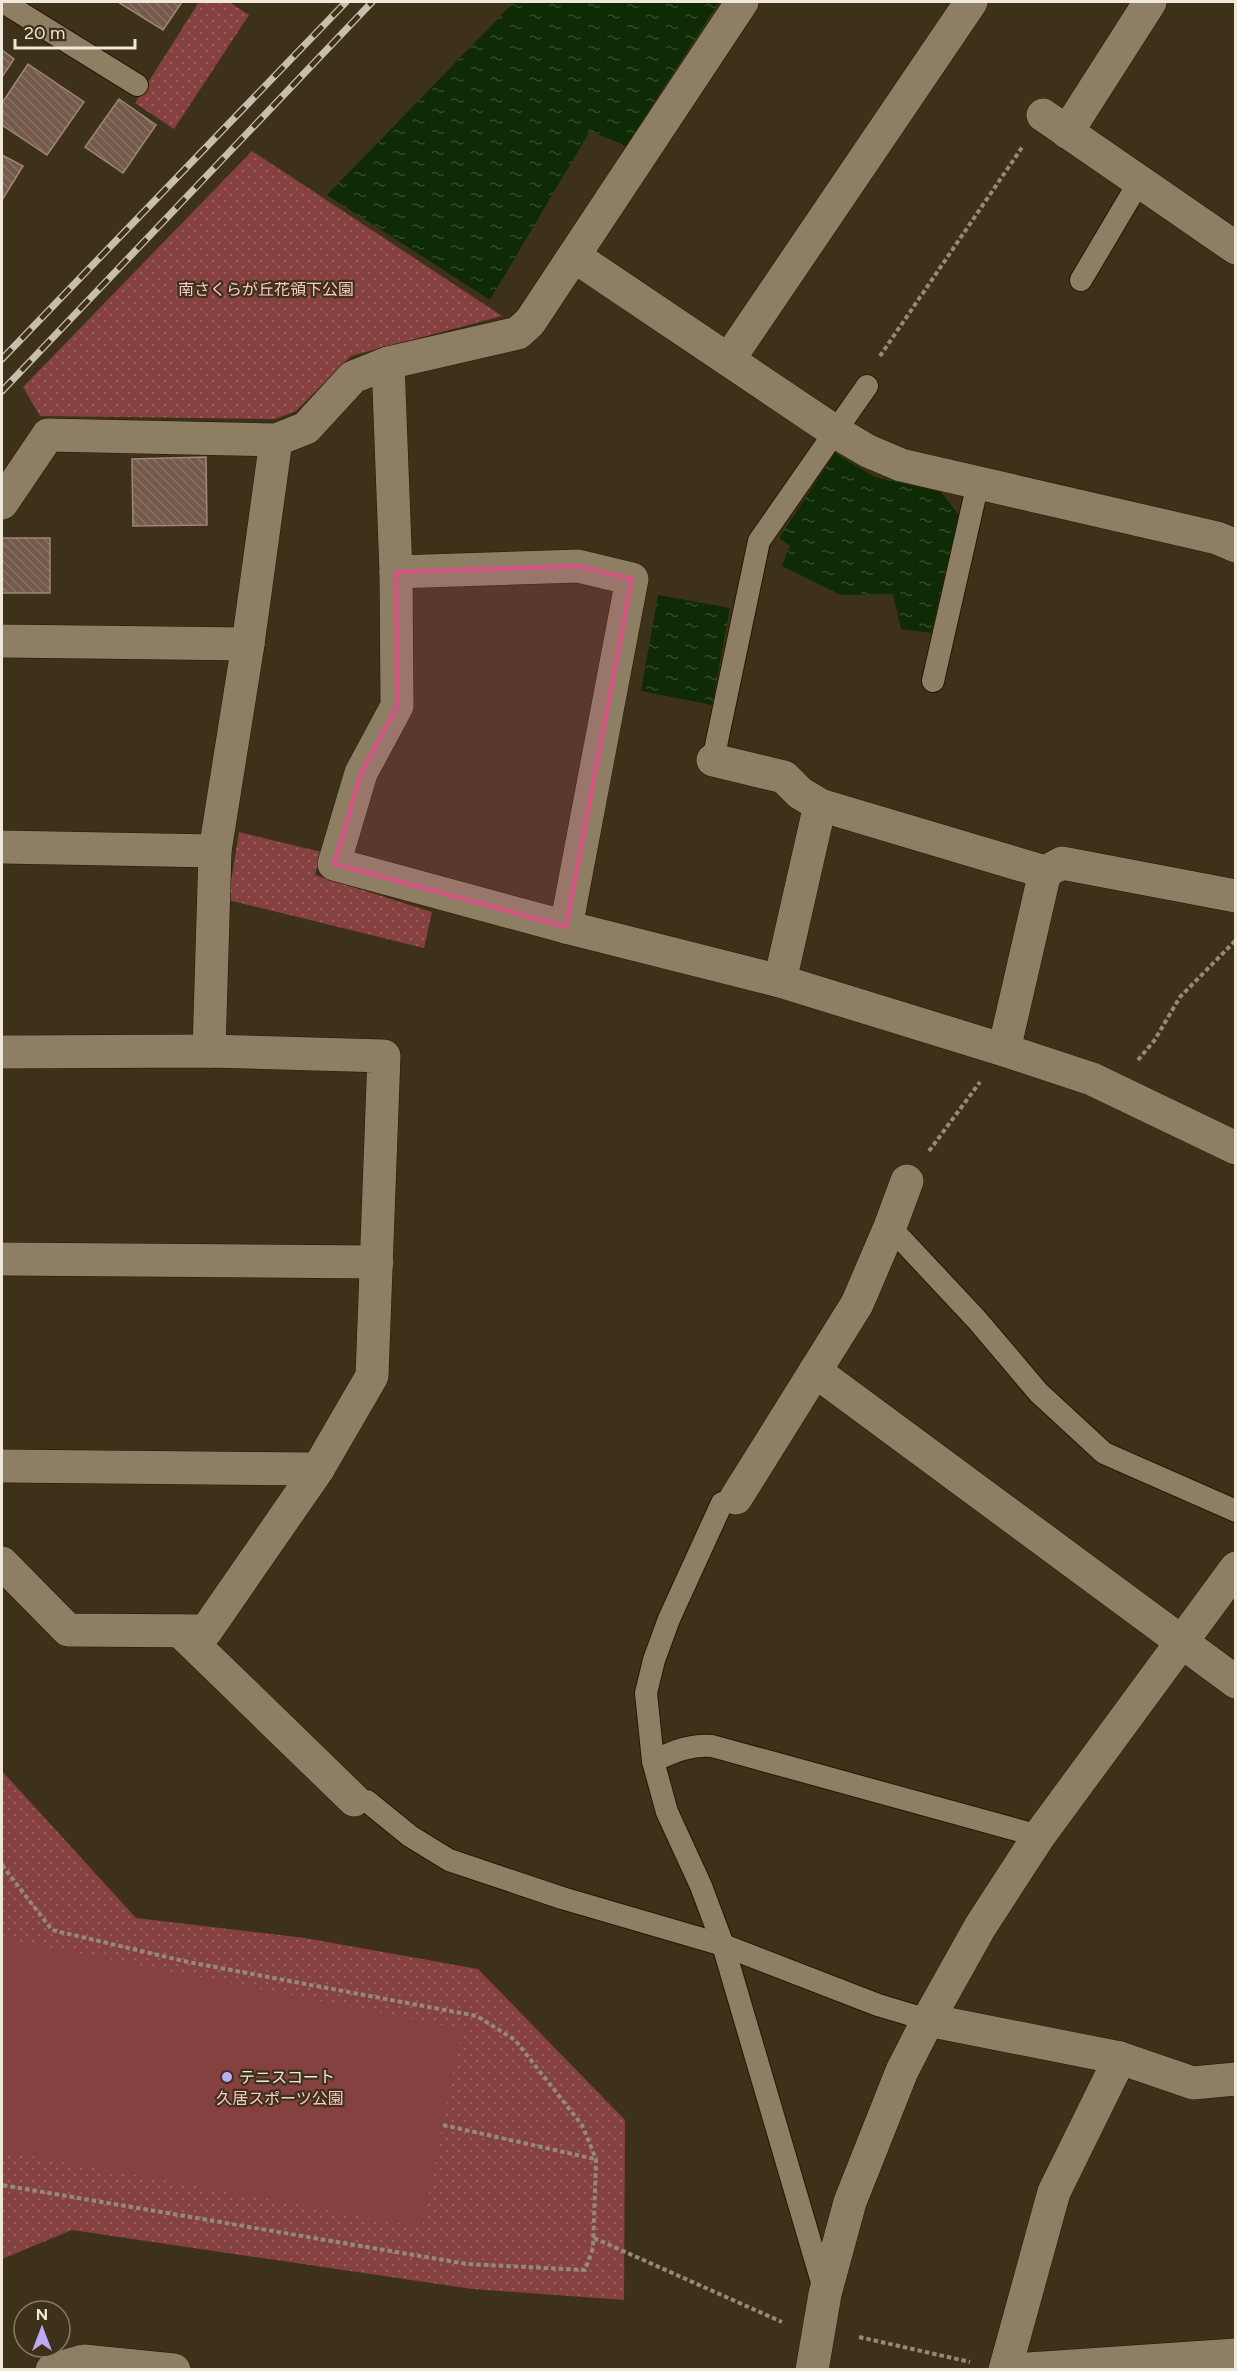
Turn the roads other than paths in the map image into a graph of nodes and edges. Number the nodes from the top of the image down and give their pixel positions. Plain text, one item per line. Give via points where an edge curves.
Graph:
1 (3, 2) edge
2 (742, 2) edge
3 (971, 2) edge
4 (1150, 2) edge
5 (137, 85) dead end
6 (1139, 182) junction
7 (1236, 248) edge
8 (574, 256) junction
9 (1082, 280) dead end
10 (729, 359) junction
11 (388, 363) junction
12 (867, 386) road end
13 (834, 431) junction
14 (276, 440) junction
15 (978, 483) junction
16 (2, 503) edge
17 (1236, 546) edge
18 (396, 572) junction
19 (2, 641) edge
20 (248, 644) junction
21 (933, 681) dead end
22 (713, 760) joint
23 (820, 805) junction
24 (2, 847) edge
25 (214, 851) junction
26 (1045, 872) junction
27 (1236, 896) edge
28 (566, 927) junction
29 (780, 981) junction
30 (1004, 1050) junction
31 (209, 1051) junction
32 (2, 1052) edge
33 (1236, 1148) edge
34 (907, 1181) road end
35 (890, 1227) junction
36 (2, 1259) edge
37 (377, 1262) junction
38 (815, 1371) junction
39 (2, 1466) edge
40 (318, 1469) junction
41 (736, 1498) joint
42 (1236, 1511) edge
43 (2, 1563) edge
44 (1236, 1569) edge
45 (180, 1631) junction
46 (1181, 1642) junction
47 (1236, 1682) edge
48 (653, 1761) junction
49 (354, 1800) joint
50 (1039, 1836) junction
51 (723, 1945) junction
52 (927, 2020) junction
53 (1120, 2058) junction
54 (1236, 2079) edge
55 (825, 2294) junction
56 (815, 2354) edge
57 (1236, 2355) edge
58 (999, 2368) edge
59 (52, 2370) edge
60 (174, 2370) edge

1 - 5 lane
2 - 8 street
3 - 10 street
4 - 6 street via 1055,124
6 - 7 street
6 - 9 lane
8 - 10 street
8 - 11 street via 530,322 518,333
10 - 13 street
11 - 14 street via 353,377 306,428
11 - 18 street
12 - 13 lane
13 - 15 street via 901,465
13 - 22 lane via 759,541
14 - 16 street via 48,435
14 - 20 street
15 - 17 street via 1217,538
15 - 21 lane
18 - 28 street via 397,706 361,773 334,864
18 - 28 street via 578,566 632,579
19 - 20 street
20 - 25 street
22 - 23 street via 784,777 800,794
23 - 26 street
23 - 29 street
24 - 25 street
25 - 31 street
26 - 27 street via 1062,863
26 - 30 street
28 - 29 street
29 - 30 street
30 - 33 street via 1092,1079
31 - 32 street
31 - 37 street via 384,1056
34 - 35 street
35 - 38 street via 857,1304
35 - 42 lane via 1039,1393 1104,1453
36 - 37 street
37 - 40 street via 372,1376
38 - 41 street
38 - 46 street
39 - 40 street
40 - 45 street via 206,1631
41 - 48 lane via 722,1503 654,1660 646,1693
43 - 45 street via 68,1630
44 - 46 street
45 - 49 street
46 - 47 street
46 - 50 street
48 - 50 lane via 683,1748 712,1746
48 - 51 lane via 666,1812 701,1886
49 - 51 lane via 367,1801 448,1860
50 - 52 street
51 - 52 lane
51 - 55 lane
52 - 53 street
52 - 55 street via 902,2071 850,2202
53 - 54 street via 1193,2083
53 - 58 street via 1054,2192
55 - 56 street
57 - 58 street
59 - 60 street via 84,2361

